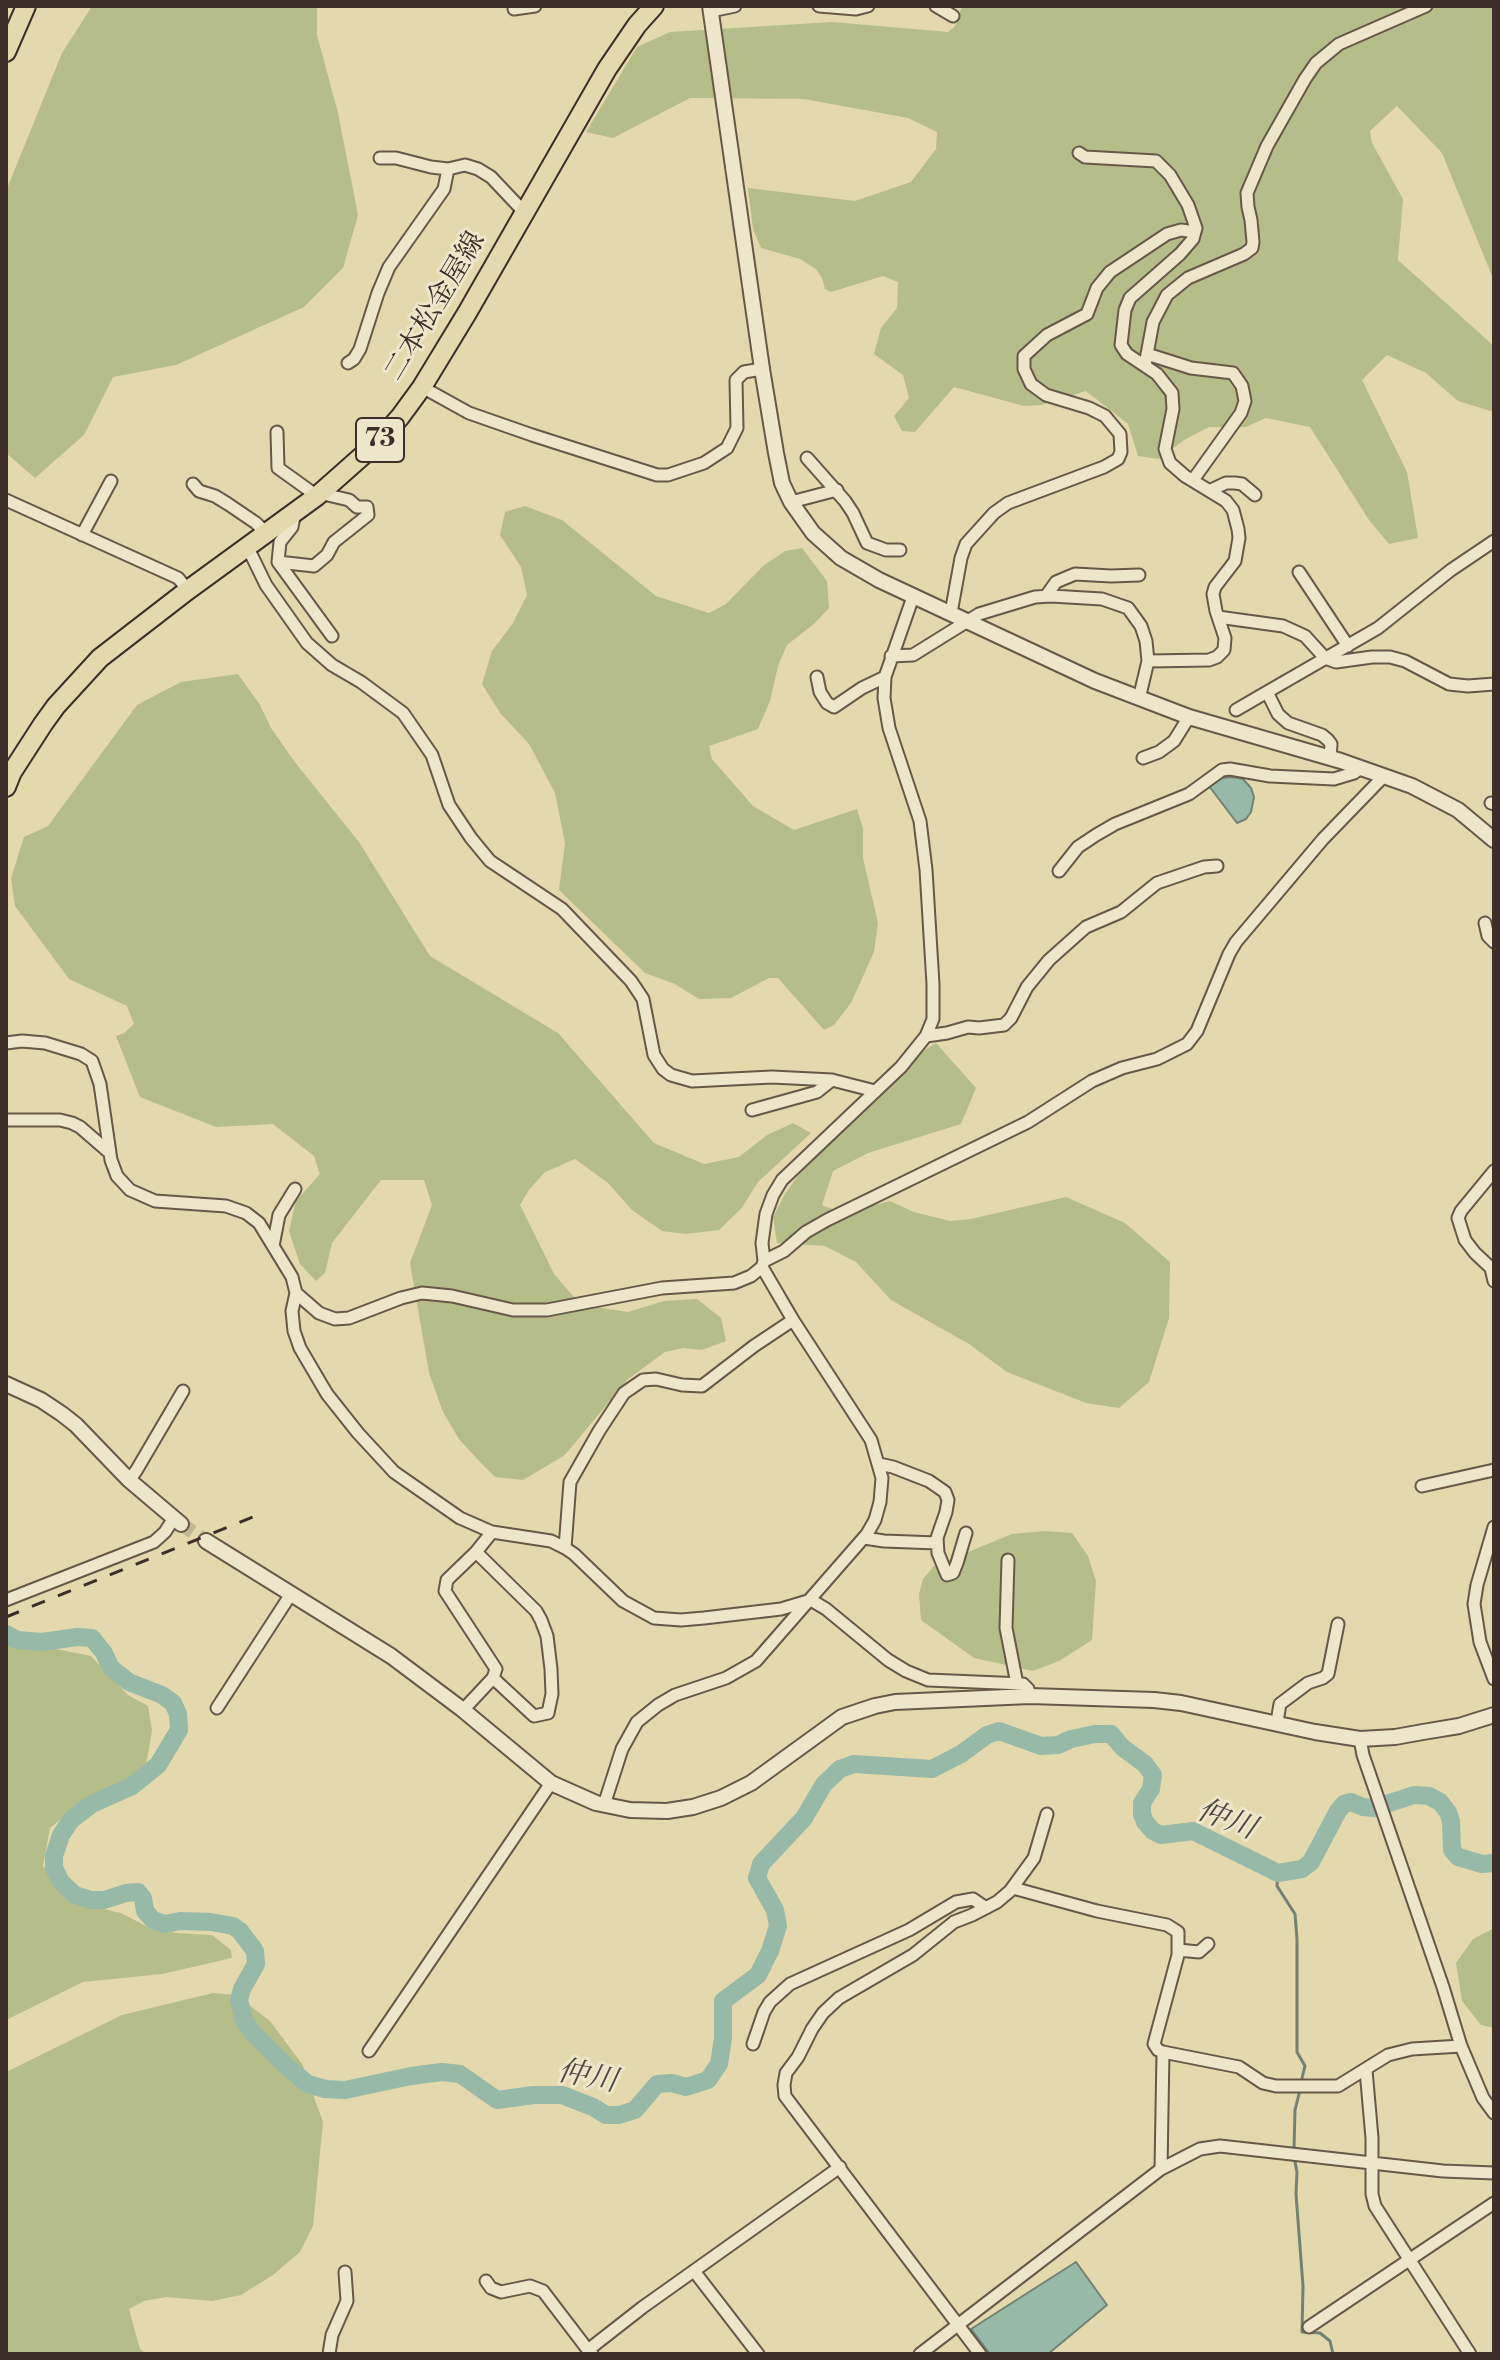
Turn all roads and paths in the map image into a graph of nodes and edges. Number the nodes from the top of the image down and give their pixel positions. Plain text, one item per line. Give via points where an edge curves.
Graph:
1 (26, 6) edge
2 (535, 6) edge
3 (654, 6) edge
4 (735, 6) edge
5 (819, 6) edge
6 (868, 6) edge
7 (936, 6) edge
8 (1426, 6) edge
9 (710, 8) edge
10 (514, 9) dead end
11 (953, 16) dead end
12 (6, 52) edge
13 (1079, 153) dead end
14 (380, 158) dead end
15 (448, 169) junction
16 (525, 213) junction
17 (1195, 232) junction
18 (1146, 359) junction
19 (348, 363) dead end
20 (762, 369) junction
21 (422, 387) junction
22 (277, 432) dead end
23 (807, 458) dead end
24 (1193, 480) junction
25 (111, 481) dead end
26 (193, 484) dead end
27 (837, 490) junction
28 (1211, 490) junction
29 (318, 494) junction
30 (1255, 495) dead end
31 (6, 500) edge
32 (791, 502) junction
33 (295, 512) junction
34 (266, 533) junction
35 (82, 535) junction
36 (1494, 541) edge
37 (247, 546) junction
38 (900, 550) dead end
39 (278, 562) junction
40 (1299, 572) dead end
41 (1139, 575) dead end
42 (188, 590) junction
43 (1046, 596) junction
44 (913, 597) junction
45 (951, 613) junction
46 (1218, 617) junction
47 (967, 620) junction
48 (332, 636) dead end
49 (1348, 646) junction
50 (891, 656) junction
51 (1325, 658) junction
52 (1148, 661) junction
53 (817, 677) dead end
54 (885, 677) junction
55 (1494, 684) edge
56 (1267, 692) junction
57 (1139, 699) junction
58 (1236, 710) dead end
59 (1189, 717) junction
60 (1143, 758) dead end
61 (1330, 758) junction
62 (1361, 768) junction
63 (1384, 776) junction
64 (6, 787) edge
65 (1494, 840) edge
66 (1217, 866) dead end
67 (1059, 871) dead end
68 (1485, 923) dead end
69 (1494, 942) edge
70 (926, 1036) junction
71 (6, 1043) edge
72 (832, 1080) junction
73 (875, 1091) junction
74 (752, 1110) dead end
75 (6, 1120) edge
76 (110, 1153) junction
77 (1494, 1171) edge
78 (295, 1189) dead end
79 (273, 1246) junction
80 (1490, 1261) edge
81 (763, 1264) junction
82 (1494, 1281) edge
83 (296, 1293) junction
84 (793, 1320) junction
85 (6, 1384) edge
86 (183, 1391) dead end
87 (879, 1464) junction
88 (1494, 1470) edge
89 (129, 1480) junction
90 (1422, 1486) dead end
91 (178, 1521) joint
92 (1494, 1527) edge
93 (492, 1532) junction
94 (966, 1533) dead end
95 (864, 1538) junction
96 (206, 1541) tunnel mouth
97 (937, 1543) junction
98 (565, 1548) junction
99 (476, 1552) junction
100 (1008, 1560) dead end
101 (291, 1594) junction
102 (6, 1600) edge
103 (811, 1600) junction
104 (1338, 1624) dead end
105 (493, 1678) junction
106 (1494, 1679) edge
107 (1017, 1684) junction
108 (1030, 1696) junction
109 (217, 1708) dead end
110 (463, 1710) junction
111 (1494, 1715) edge
112 (1277, 1722) junction
113 (1360, 1739) junction
114 (551, 1783) junction
115 (604, 1805) junction
116 (1047, 1814) dead end
117 (1013, 1888) junction
118 (986, 1908) junction
119 (1208, 1944) dead end
120 (1178, 1950) junction
121 (753, 2044) dead end
122 (1461, 2046) junction
123 (369, 2051) dead end
124 (1163, 2052) junction
125 (1366, 2070) junction
126 (1494, 2113) edge
127 (1372, 2162) junction
128 (840, 2167) junction
129 (1161, 2169) junction
130 (1494, 2173) edge
131 (1494, 2203) edge
132 (1410, 2261) junction
133 (694, 2271) junction
134 (345, 2272) dead end
135 (486, 2281) dead end
136 (958, 2325) junction
137 (1309, 2327) dead end
138 (590, 2352) edge
139 (329, 2354) edge
140 (758, 2354) edge
141 (920, 2354) edge
142 (980, 2354) edge
143 (1470, 2354) edge

1 - 12 main road
2 - 10 street
3 - 16 main road, 二本松金屋線 / 73 via 607,69
4 - 9 street
5 - 6 street
7 - 11 street
8 - 18 street via 1339,44 1316,63 1267,146 1247,193 1252,248 1188,278 1167,295 1153,322
9 - 20 street
13 - 17 street via 1163,166 1188,205
14 - 15 street
15 - 16 street via 478,169
15 - 19 street via 444,189 389,267 360,349
16 - 21 main road, 二本松金屋線 / 73
17 - 18 street via 1180,254 1128,301 1121,345 1127,354
17 - 45 street via 1167,234 1110,272 1085,316 1047,335 1024,356 1034,387 1105,416 1121,438 1121,452 1104,467 994,513 966,544
18 - 24 street via 1172,393 1166,456
18 - 24 street via 1233,373 1244,390 1241,413
20 - 21 street via 744,372 736,380 737,428 727,448 704,463 668,475 469,413
20 - 32 street via 782,483
21 - 29 main road, 二本松金屋線 / 73 via 378,442
22 - 29 street via 278,468
23 - 27 street
24 - 28 street
25 - 35 street
26 - 34 street
27 - 32 street
27 - 38 street via 867,543
28 - 30 street via 1235,483
28 - 46 street via 1233,510 1239,538 1235,561 1215,587
29 - 33 main road, 二本松金屋線 / 73
29 - 39 street via 367,507 368,515 314,566
31 - 35 street
32 - 44 street via 827,548
33 - 34 main road, 二本松金屋線 / 73
33 - 39 street via 292,527 280,542
34 - 37 main road, 二本松金屋線 / 73
35 - 42 street via 178,578
36 - 49 street
37 - 42 main road, 二本松金屋線 / 73
37 - 72 street via 266,585 307,643 403,713 432,755 449,805 490,861 562,909 631,981 643,999 654,1055 663,1069 692,1081
39 - 48 street
40 - 49 street
41 - 43 street via 1075,574 1056,582
42 - 64 main road, 二本松金屋線 / 73 via 86,672 43,724
43 - 47 street via 999,606
43 - 52 street via 1102,599 1128,608 1141,626
44 - 45 street
44 - 50 street
45 - 47 street
46 - 51 street via 1283,626 1305,636
46 - 52 street via 1225,644 1217,657
47 - 50 street via 913,655
47 - 57 street
49 - 51 street
50 - 54 street
51 - 55 street via 1336,662 1390,657 1449,684
51 - 56 street
52 - 57 street
53 - 54 street via 820,692 834,707
54 - 70 street via 886,715 920,821 926,870 934,1009
56 - 58 street
56 - 61 street via 1288,723 1328,740
57 - 59 street
59 - 60 street via 1174,741
59 - 61 street
61 - 62 street
62 - 63 street
62 - 67 street via 1334,779 1222,770 1189,794 1096,835
63 - 65 street via 1446,803
63 - 81 street via 1243,933 1187,1044 1092,1081 1028,1122 827,1220
66 - 70 street via 1157,883 1121,912 1091,923 1049,960 1004,1025
68 - 69 street
70 - 73 street
71 - 76 street via 45,1043 92,1061
72 - 73 street
72 - 74 street via 817,1092
73 - 81 street via 777,1187 766,1214
75 - 76 street via 72,1123
76 - 79 street via 117,1176 130,1190 155,1201 239,1210 259,1223
77 - 80 street via 1458,1218 1465,1240
78 - 79 street via 279,1215
79 - 83 street
80 - 82 street
81 - 83 street via 734,1283 662,1288 547,1310 513,1310 422,1293 335,1319
81 - 84 street
83 - 93 street via 292,1317 300,1348 358,1433 394,1472 460,1518
84 - 87 street via 871,1440
84 - 98 street via 702,1386 643,1380 624,1393 570,1482
85 - 89 street via 62,1414
86 - 89 street
87 - 95 street via 880,1502
87 - 97 street via 945,1492 948,1500
88 - 90 street
89 - 91 street
91 - 102 street via 154,1542
92 - 106 street via 1474,1604
93 - 98 street
93 - 99 street
94 - 97 street via 953,1573 944,1571
95 - 97 street
95 - 103 street
96 - 101 street
98 - 103 street via 623,1601 654,1618 704,1618
99 - 105 street via 447,1580 445,1591 496,1669
99 - 105 street via 541,1620 551,1669 548,1713 534,1716
100 - 107 street via 1006,1628
101 - 109 street
101 - 110 street via 391,1656
103 - 107 street via 917,1676
103 - 115 street via 756,1661 726,1678 675,1695 637,1722
104 - 112 street via 1328,1674 1280,1704
105 - 110 street
107 - 108 street via 1026,1686
108 - 112 street via 1154,1700
108 - 115 street via 875,1706 842,1717 751,1783 721,1798 667,1811
110 - 114 street
111 - 113 street via 1459,1726
112 - 113 street
113 - 122 street
114 - 115 street
114 - 123 street
116 - 117 street via 1034,1858
117 - 118 street
117 - 120 street via 1167,1925 1178,1932
118 - 121 street via 973,1899 956,1902 909,1930 790,1984 770,2002
118 - 128 street via 954,1922 913,1955 839,1998 823,2013 786,2073 785,2096
119 - 120 street via 1199,1952
120 - 124 street via 1154,2044
122 - 125 street via 1388,2055
122 - 126 street
124 - 125 street via 1239,2067 1276,2086 1338,2086
124 - 129 street
125 - 127 street
127 - 129 street via 1211,2147
127 - 130 street
127 - 132 street via 1375,2206
128 - 133 street
128 - 136 street
129 - 136 street
131 - 132 street
132 - 137 street
132 - 143 street
133 - 138 street
133 - 140 street
134 - 139 street via 347,2301
135 - 138 street via 501,2292 530,2286 543,2291
136 - 141 street
136 - 142 street

